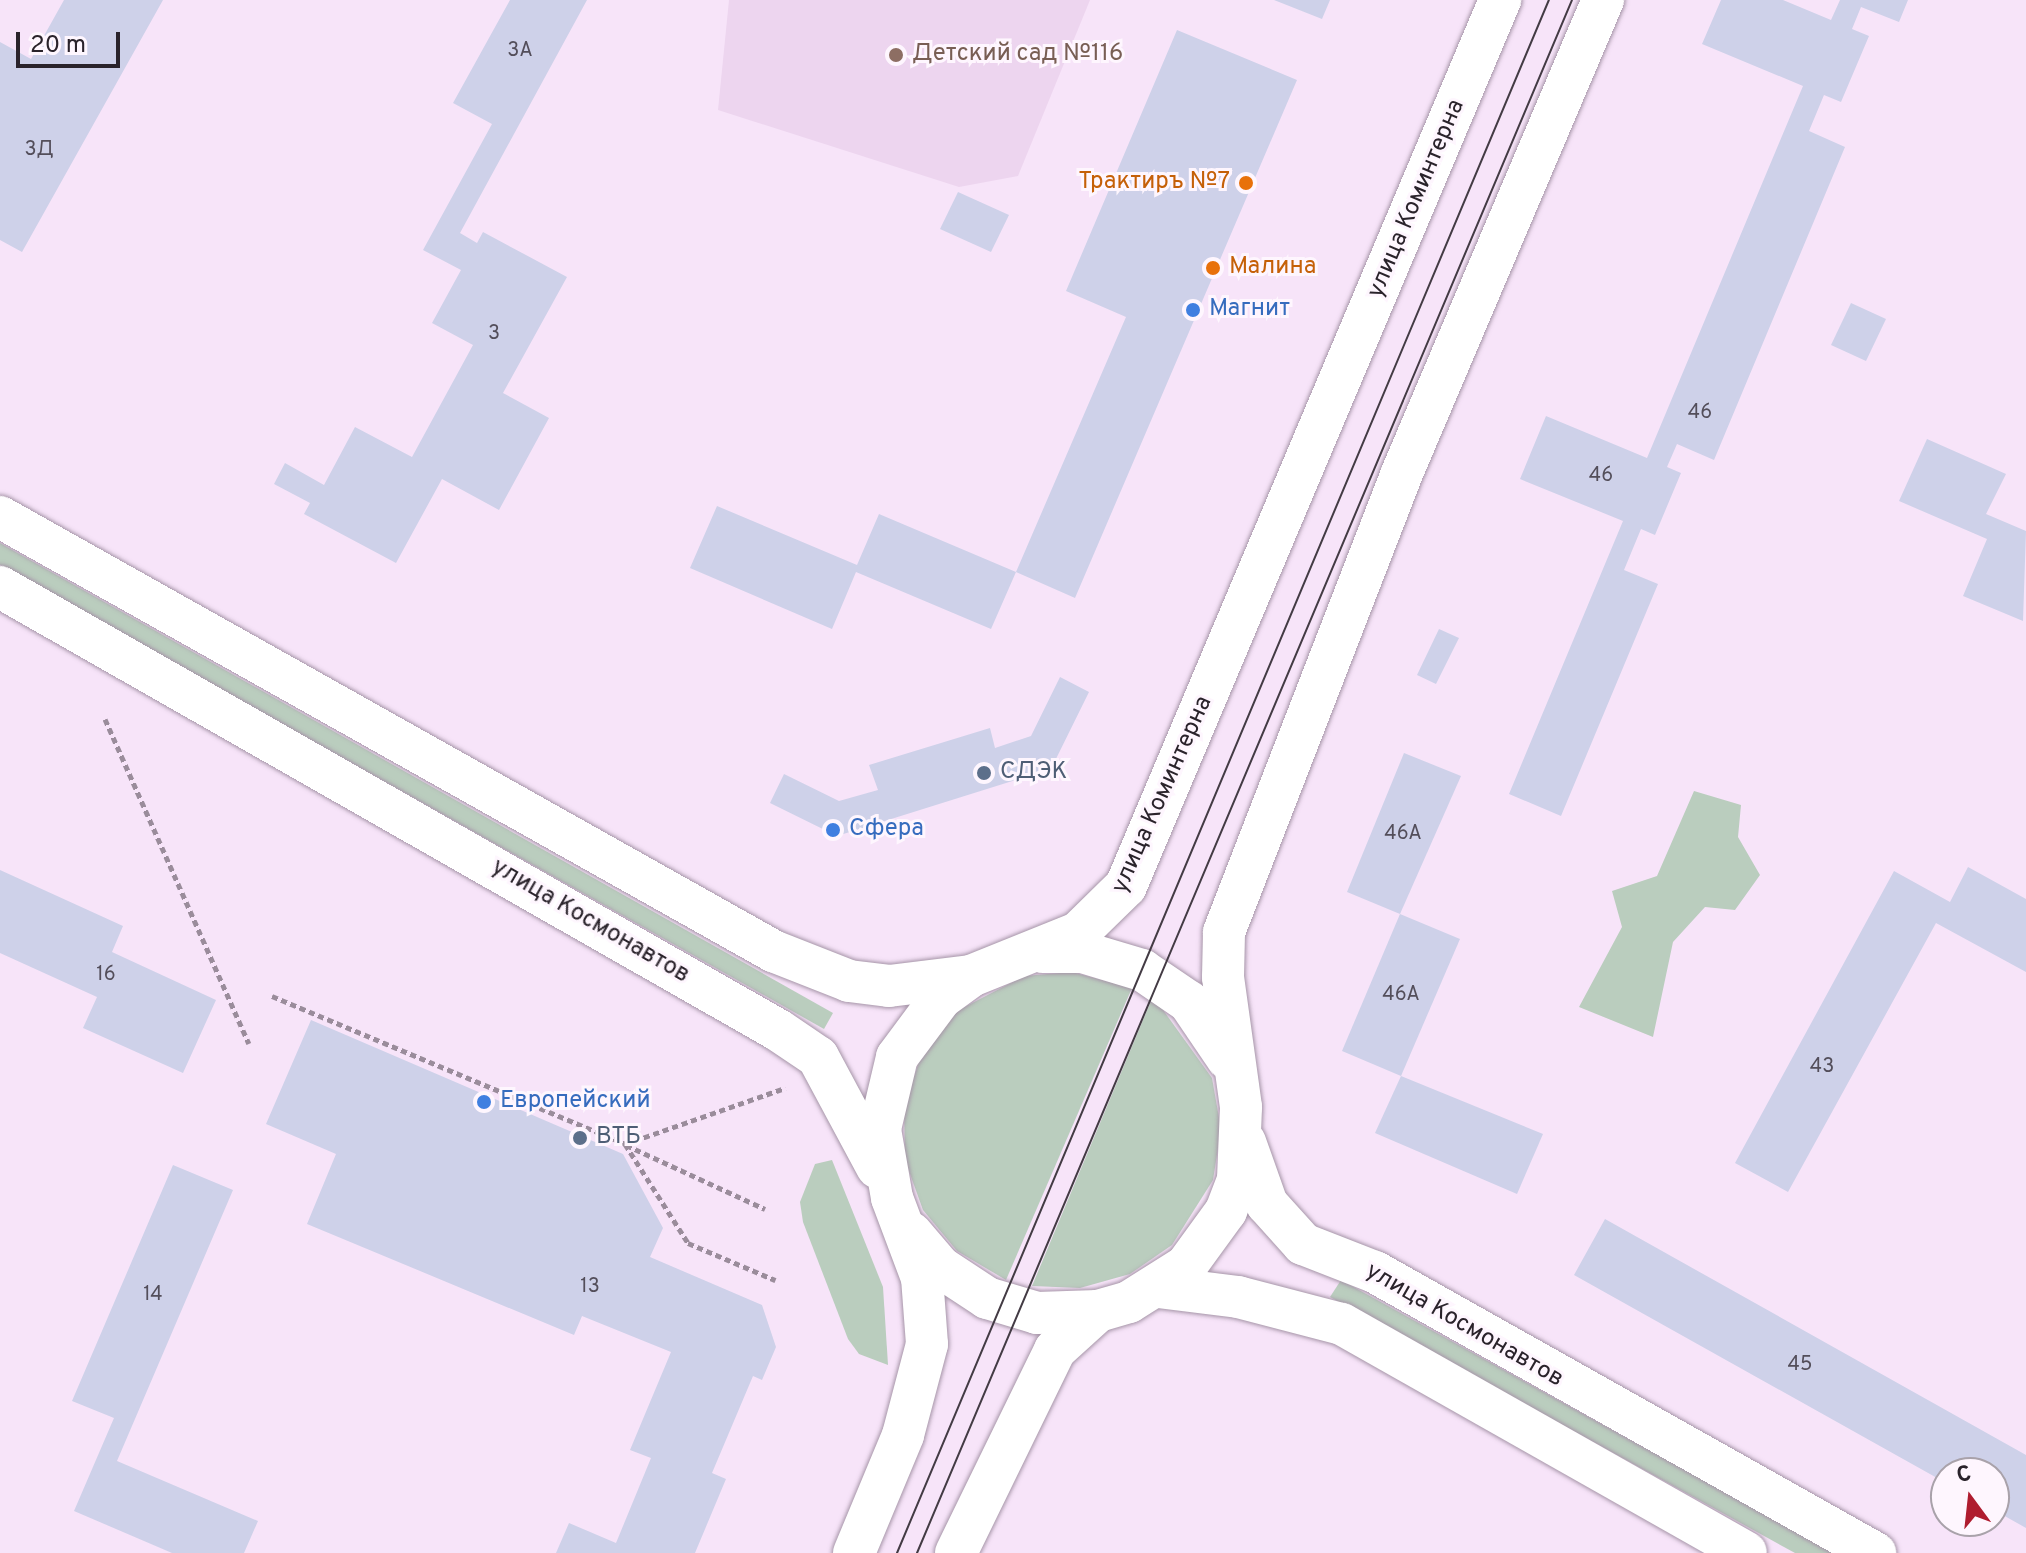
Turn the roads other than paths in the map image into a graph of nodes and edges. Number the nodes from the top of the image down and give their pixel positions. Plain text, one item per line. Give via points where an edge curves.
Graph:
1 (1500, 0) edge
2 (1603, 0) edge
3 (0, 517) edge
4 (0, 587) edge
5 (1043, 952) junction
6 (971, 976) junction
7 (1241, 1107) junction
8 (892, 1198) junction
9 (1158, 1287) junction
10 (1098, 1311) junction
11 (854, 1553) edge
12 (956, 1553) edge
13 (1746, 1553) edge
14 (1875, 1553) edge

1 - 5 street, улица Коминтерна via 1126,886 1078,933
2 - 7 street via 1402,473 1239,886 1222,966
3 - 6 street via 773,951 849,981 889,986
4 - 8 street, улица Космонавтов via 800,1045 832,1077
5 - 6 street, улица Коминтерна
5 - 7 street, улица Космонавтов via 1121,961 1189,1002 1233,1069
6 - 8 street, улица Коминтерна via 924,1016 897,1057 880,1129
7 - 9 street via 1238,1179 1226,1211 1186,1266
7 - 14 street, улица Космонавтов via 1254,1180 1303,1244 1375,1272
8 - 10 street, улица Космонавтов via 930,1257 975,1291 1037,1313
8 - 11 street, улица Коминтерна via 922,1278 927,1344 903,1435
9 - 10 street
9 - 13 street via 1238,1297 1342,1324
10 - 12 street via 1044,1366

